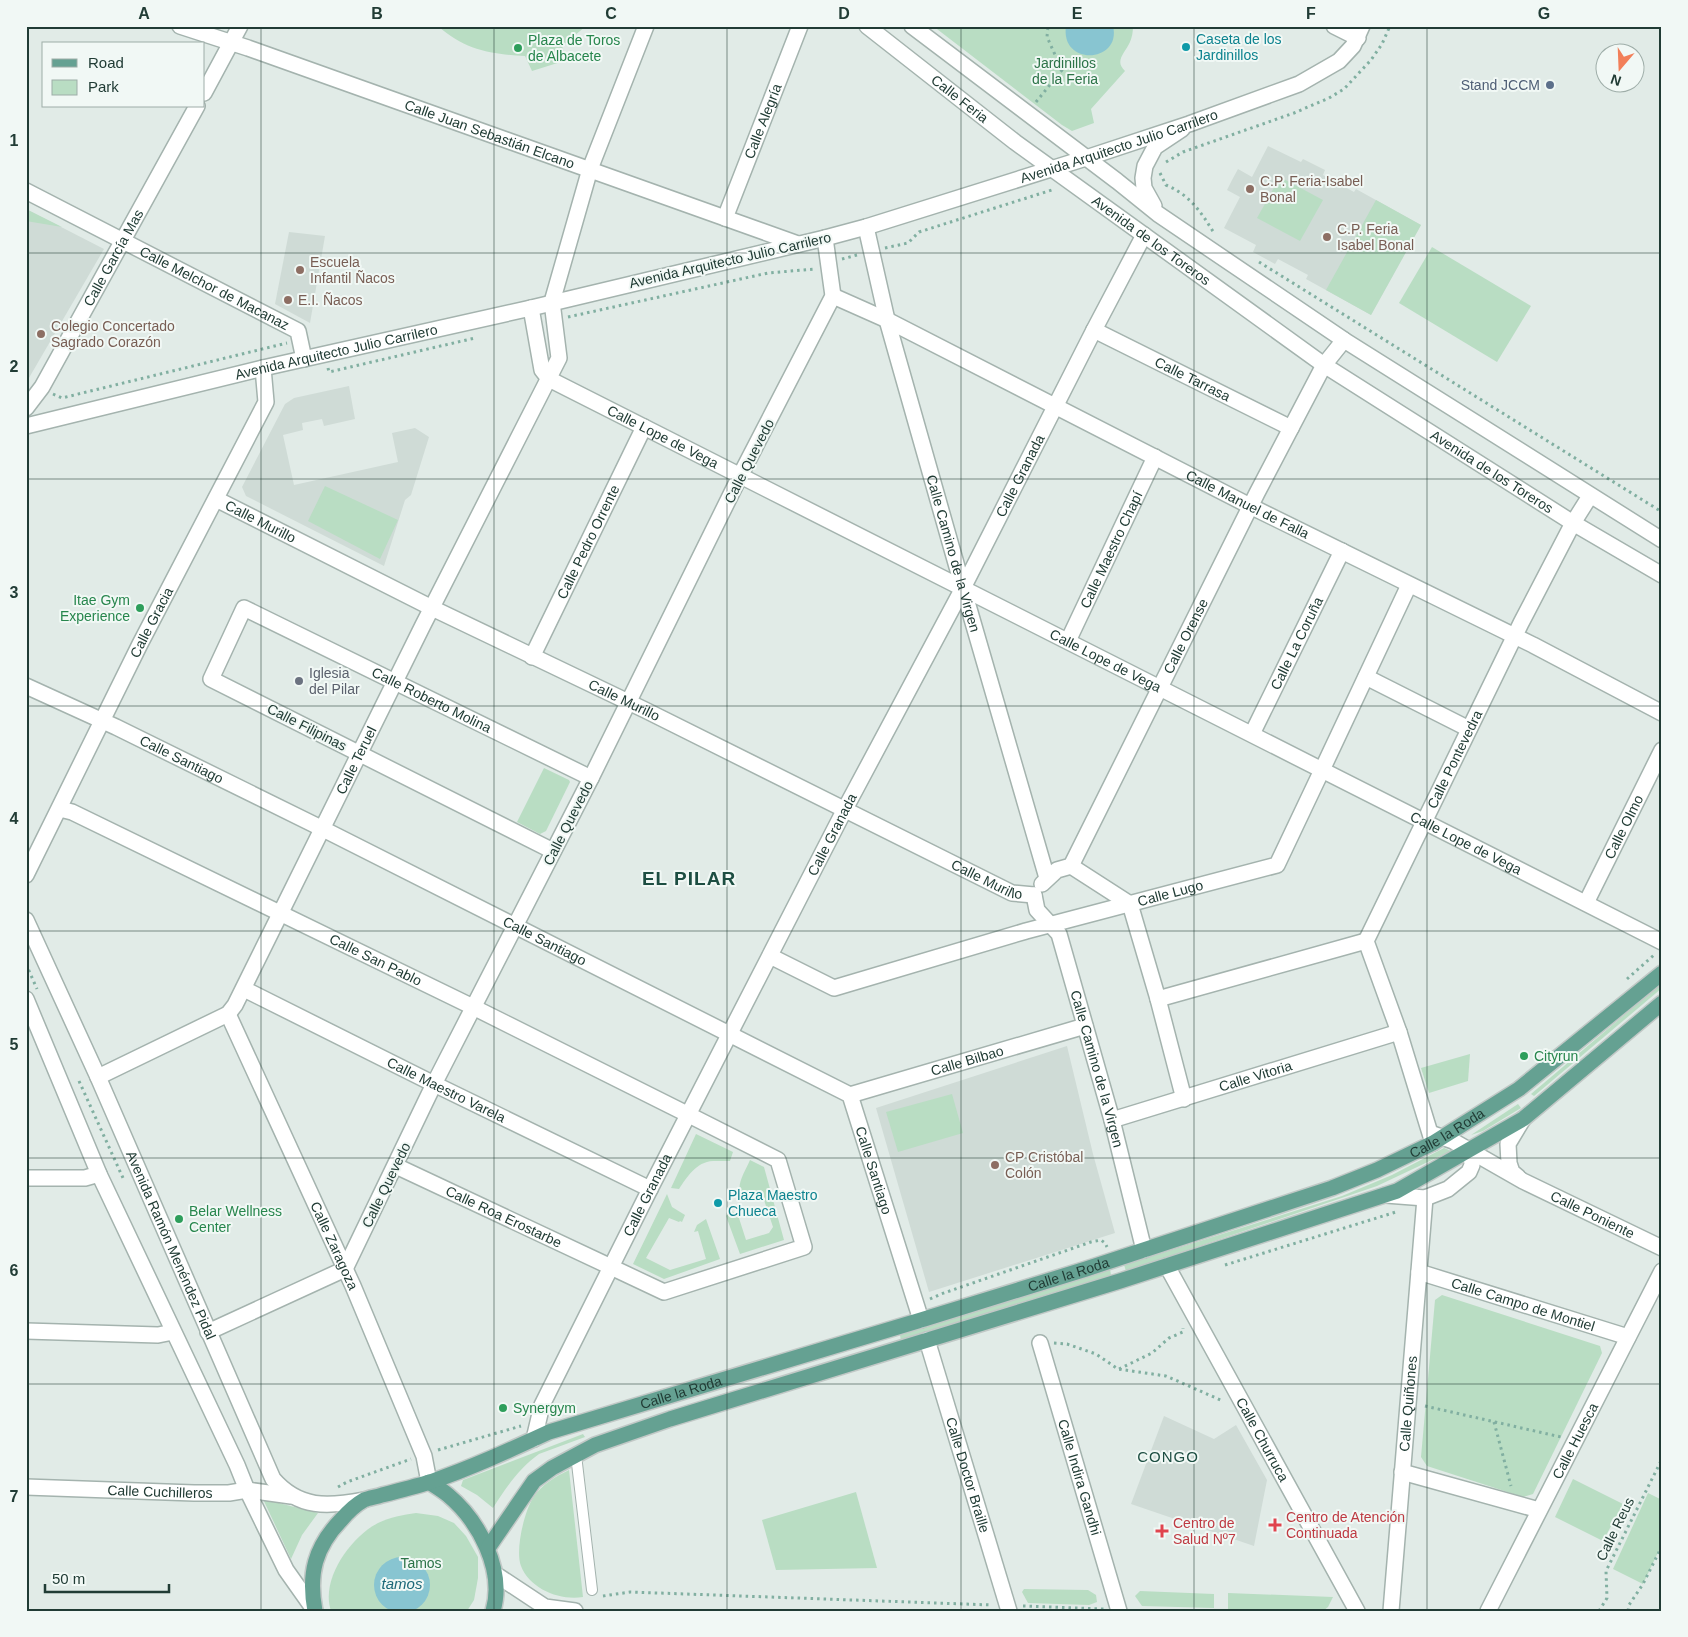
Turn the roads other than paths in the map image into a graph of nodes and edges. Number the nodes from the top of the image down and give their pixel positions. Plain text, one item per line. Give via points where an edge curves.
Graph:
1 (180, 26) edge
2 (240, 26) edge
3 (646, 26) edge
4 (800, 26) edge
5 (867, 26) edge
6 (912, 26) edge
7 (1334, 26) edge
8 (1360, 32) edge
9 (232, 42) junction
10 (205, 91) edge
11 (196, 108) edge
12 (1189, 124) junction
13 (1086, 158) junction
14 (590, 169) junction
15 (1052, 169) junction
16 (26, 191) edge
17 (1158, 214) junction
18 (726, 218) junction
19 (866, 227) junction
20 (1144, 236) junction
21 (825, 238) junction
22 (123, 242) junction
23 (798, 244) junction
24 (833, 296) junction
25 (552, 302) junction
26 (531, 308) junction
27 (887, 320) junction
28 (1094, 330) junction
29 (1344, 340) junction
30 (304, 359) junction
31 (1324, 365) junction
32 (263, 368) junction
33 (549, 379) junction
34 (1056, 407) junction
35 (26, 409) edge
36 (63, 416) junction
37 (26, 426) edge
38 (644, 427) junction
39 (1291, 428) junction
40 (1155, 457) junction
41 (740, 476) junction
42 (1590, 496) junction
43 (216, 499) junction
44 (1250, 506) junction
45 (1573, 523) junction
46 (1662, 540) edge
47 (1342, 551) junction
48 (1662, 575) edge
49 (1409, 584) junction
50 (963, 588) junction
51 (244, 608) joint
52 (432, 608) junction
53 (1515, 636) junction
54 (1068, 641) junction
55 (532, 657) junction
56 (1366, 677) junction
57 (395, 682) junction
58 (26, 686) edge
59 (1160, 688) junction
60 (629, 702) junction
61 (1662, 713) edge
62 (102, 721) junction
63 (1469, 729) junction
64 (1252, 734) junction
65 (1662, 750) edge
66 (360, 754) junction
67 (1322, 770) junction
68 (591, 778) junction
69 (60, 809) junction
70 (845, 809) junction
71 (1424, 821) junction
72 (323, 830) junction
73 (553, 851) junction
74 (1071, 866) junction
75 (26, 875) edge
76 (1047, 878) junction
77 (1034, 894) junction
78 (1586, 903) junction
79 (1130, 904) junction
80 (280, 913) junction
81 (26, 920) edge
82 (1051, 925) junction
83 (515, 927) junction
84 (1366, 941) junction
85 (1662, 942) edge
86 (770, 956) junction
87 (1662, 973) edge
88 (244, 989) junction
89 (1158, 999) junction
90 (1662, 1003) edge
91 (473, 1007) junction
92 (28, 1008) edge
93 (228, 1014) junction
94 (1085, 1026) junction
95 (1398, 1032) junction
96 (730, 1035) junction
97 (98, 1077) junction
98 (434, 1084) junction
99 (850, 1095) junction
100 (1184, 1098) junction
101 (689, 1115) junction
102 (1524, 1119) junction
103 (1112, 1120) junction
104 (1435, 1138) junction
105 (1470, 1151) junction
106 (396, 1166) junction
107 (99, 1174) junction
108 (26, 1178) edge
109 (1523, 1181) junction
110 (650, 1190) junction
111 (1384, 1196) junction
112 (1425, 1198) junction
113 (1662, 1248) edge
114 (1144, 1250) junction
115 (1167, 1266) junction
116 (611, 1267) junction
117 (345, 1269) junction
118 (1662, 1271) edge
119 (1419, 1272) junction
120 (922, 1320) junction
121 (26, 1331) edge
122 (173, 1332) junction
123 (208, 1332) junction
124 (1628, 1337) junction
125 (927, 1340) junction
126 (1040, 1343) road end
127 (534, 1439) junction
128 (576, 1455) junction
129 (1402, 1472) junction
130 (429, 1482) junction
131 (26, 1487) edge
132 (247, 1490) junction
133 (293, 1496) junction
134 (364, 1500) junction
135 (1539, 1510) junction
136 (488, 1548) junction
137 (496, 1574) junction
138 (592, 1590) dead end
139 (1008, 1608) edge
140 (1119, 1610) edge
141 (315, 1611) edge
142 (493, 1611) edge
143 (574, 1611) edge
144 (1357, 1611) edge
145 (1391, 1611) edge
146 (1488, 1611) edge

1 - 9 street, Calle Juan Sebastián Elcano
2 - 9 street
3 - 14 street
4 - 18 street, Calle Alegría
5 - 15 street, Calle Feria
6 - 13 street, Calle Feria
7 - 8 street
8 - 12 street, Avenida Arquitecto Julio Carrilero via 1339,61 1299,84
9 - 10 street
9 - 14 street, Calle Juan Sebastián Elcano
11 - 22 street, Calle García Mas
12 - 13 street, Avenida Arquitecto Julio Carrilero
12 - 17 street, Avenida de los Toreros via 1156,147 1145,166 1144,188
13 - 15 street, Avenida Arquitecto Julio Carrilero
13 - 17 street, Avenida de los Toreros
14 - 18 street, Calle Juan Sebastián Elcano
14 - 25 street
15 - 19 street, Avenida Arquitecto Julio Carrilero
15 - 20 street, Avenida de los Toreros
16 - 22 street, Calle Melchor de Macanaz
17 - 29 street, Avenida de los Toreros
18 - 23 street, Calle Juan Sebastián Elcano
19 - 21 street, Avenida Arquitecto Julio Carrilero
19 - 27 street, Calle Camino de la Virgen
20 - 28 street, Calle Granada
20 - 31 street, Avenida de los Toreros
21 - 23 street, Avenida Arquitecto Julio Carrilero
21 - 24 street
22 - 30 street, Calle Melchor de Macanaz via 298,331
22 - 35 street, Calle García Mas via 42,387
23 - 25 street, Avenida Arquitecto Julio Carrilero
24 - 27 street, Calle Manuel de Falla
24 - 41 street, Calle Quevedo
25 - 26 street, Avenida Arquitecto Julio Carrilero
25 - 33 street, Calle Teruel via 560,358
26 - 30 street, Avenida Arquitecto Julio Carrilero
26 - 33 street via 542,370
27 - 34 street, Calle Manuel de Falla
27 - 50 street, Calle Camino de la Virgen
28 - 34 street, Calle Granada
28 - 39 street, Calle Tarrasa
29 - 31 street
29 - 42 street, Avenida de los Toreros
30 - 32 street, Avenida Arquitecto Julio Carrilero
31 - 39 street, Calle Orense
31 - 45 street, Avenida de los Toreros
32 - 36 street, Avenida Arquitecto Julio Carrilero
32 - 43 street, Calle Gracia via 266,402
33 - 38 street, Calle Lope de Vega
33 - 52 street, Calle Teruel
34 - 40 street, Calle Manuel de Falla
34 - 50 street, Calle Granada
35 - 36 street, Avenida Arquitecto Julio Carrilero
36 - 37 street, Avenida Arquitecto Julio Carrilero
38 - 41 street, Calle Lope de Vega
38 - 55 street, Calle Pedro Orrente
39 - 44 street, Calle Orense
40 - 44 street, Calle Manuel de Falla
40 - 54 street, Calle Maestro Chapí
41 - 50 street, Calle Lope de Vega
41 - 60 street, Calle Quevedo
42 - 45 street, Calle Pontevedra
42 - 46 street, Avenida de los Toreros
43 - 52 street, Calle Murillo
43 - 62 street, Calle Gracia
44 - 47 street, Calle Manuel de Falla
44 - 59 street, Calle Orense
45 - 48 street, Avenida de los Toreros
45 - 53 street, Calle Pontevedra
47 - 49 street, Calle Manuel de Falla
47 - 64 street, Calle La Coruña
49 - 53 street, Calle Manuel de Falla
49 - 56 street, Calle Lugo
50 - 54 street, Calle Lope de Vega
50 - 70 street, Calle Granada
50 - 76 street, Calle Camino de la Virgen
51 - 57 street, Calle Roberto Molina
51 - 66 street, Calle Filipinas via 211,679
52 - 55 street, Calle Murillo
52 - 57 street, Calle Teruel
53 - 61 street, Calle Manuel de Falla
53 - 63 street, Calle Pontevedra
54 - 59 street, Calle Lope de Vega
55 - 60 street, Calle Murillo
56 - 63 street
56 - 67 street, Calle Lugo
57 - 66 street, Calle Teruel
57 - 68 street, Calle Roberto Molina
58 - 62 street, Calle Santiago
59 - 64 street, Calle Lope de Vega
59 - 74 street, Calle Orense
60 - 68 street, Calle Quevedo
60 - 70 street, Calle Murillo
62 - 69 street, Calle Gracia
62 - 72 street, Calle Santiago
63 - 71 street, Calle Pontevedra
64 - 67 street, Calle Lope de Vega
65 - 78 street, Calle Olmo
66 - 72 street, Calle Teruel
66 - 73 street, Calle Filipinas
67 - 71 street, Calle Lope de Vega
67 - 79 street, Calle Lugo via 1277,865
68 - 73 street, Calle Quevedo
69 - 75 street, Calle Gracia
69 - 80 street, Calle San Pablo
70 - 77 street, Calle Murillo via 1012,893
70 - 86 street, Calle Granada
71 - 78 street, Calle Lope de Vega
71 - 84 street, Calle Pontevedra
72 - 80 street, Calle Teruel
72 - 83 street, Calle Santiago
73 - 83 street, Calle Quevedo
74 - 76 street via 1057,870
74 - 79 street
76 - 77 street
77 - 82 street, Calle Camino de la Virgen via 1037,910
78 - 85 street, Calle Lope de Vega
79 - 82 street, Calle Lugo
79 - 89 street
80 - 88 street, Calle Teruel
80 - 91 street, Calle San Pablo
81 - 97 street, Avenida Ramón Menéndez Pidal
82 - 86 street, Calle Lugo via 834,988
82 - 94 street, Calle Camino de la Virgen via 1059,934
83 - 91 street, Calle Quevedo
83 - 96 street, Calle Santiago
84 - 89 street
84 - 95 street
86 - 96 street, Calle Granada
87 - 104 main road, Calle la Roda via 1519,1089
88 - 93 street, Calle Teruel
88 - 98 street, Calle Maestro Varela
89 - 100 street
90 - 102 main road, Calle la Roda
91 - 98 street, Calle Quevedo
91 - 101 street, Calle San Pablo
92 - 107 street
93 - 97 street
93 - 117 street, Calle Zaragoza
94 - 99 street, Calle Bilbao
94 - 103 street, Calle Camino de la Virgen
95 - 100 street, Calle Vitoria
95 - 104 street
96 - 99 street, Calle Santiago
96 - 101 street, Calle Granada
97 - 123 street, Avenida Ramón Menéndez Pidal
98 - 106 street, Calle Quevedo
98 - 110 street, Calle Maestro Varela
99 - 120 street, Calle Santiago
100 - 103 street, Calle Vitoria
101 - 110 street, Calle Granada
101 - 116 street via 778,1160 804,1247 664,1292
102 - 105 main road, Calle la Roda
102 - 109 street via 1508,1144 1512,1172
103 - 114 street, Calle Camino de la Virgen
104 - 105 street, Calle Poniente
104 - 114 main road, Calle la Roda via 1377,1170 1332,1188
105 - 109 street, Calle Poniente
105 - 111 main road, Calle la Roda
105 - 112 street, Calle la Roda via 1472,1165 1469,1172 1448,1189
106 - 116 street, Calle Roa Erostarbe
106 - 117 street, Calle Quevedo
107 - 108 street via 85,1178
107 - 122 street
109 - 113 street, Calle Poniente
110 - 116 street, Calle Granada
111 - 112 street
111 - 115 main road, Calle la Roda
112 - 119 street, Calle Quiñones
114 - 120 main road, Calle la Roda
115 - 125 main road, Calle la Roda
115 - 144 street, Calle Churruca
116 - 127 street, Calle Granada via 542,1405
117 - 123 street
117 - 130 street, Calle Zaragoza via 424,1456
118 - 124 street, Calle Huesca
119 - 124 street, Calle Campo de Montiel
119 - 129 street, Calle Quiñones
120 - 127 main road, Calle la Roda
121 - 122 street via 158,1335
122 - 132 street
123 - 133 street, Avenida Ramón Menéndez Pidal via 273,1479
124 - 135 street, Calle Huesca
125 - 128 main road, Calle la Roda via 670,1419
125 - 139 street, Calle Doctor Braille
126 - 140 street, Calle Indira Gandhi
127 - 130 main road, Calle la Roda
128 - 136 main road, Calle la Roda via 534,1481
128 - 138 lane
129 - 135 street
129 - 145 street, Calle Quiñones
130 - 134 main road, Calle la Roda
130 - 136 main road via 461,1507
131 - 132 street, Calle Cuchilleros via 194,1493
132 - 133 street, Calle Cuchilleros
132 - 141 street via 286,1570
133 - 134 street, Avenida Ramón Menéndez Pidal via 323,1505
134 - 141 main road via 343,1517 322,1544 312,1577
135 - 146 street, Calle Huesca
136 - 137 main road
137 - 142 main road
137 - 143 street via 546,1607

